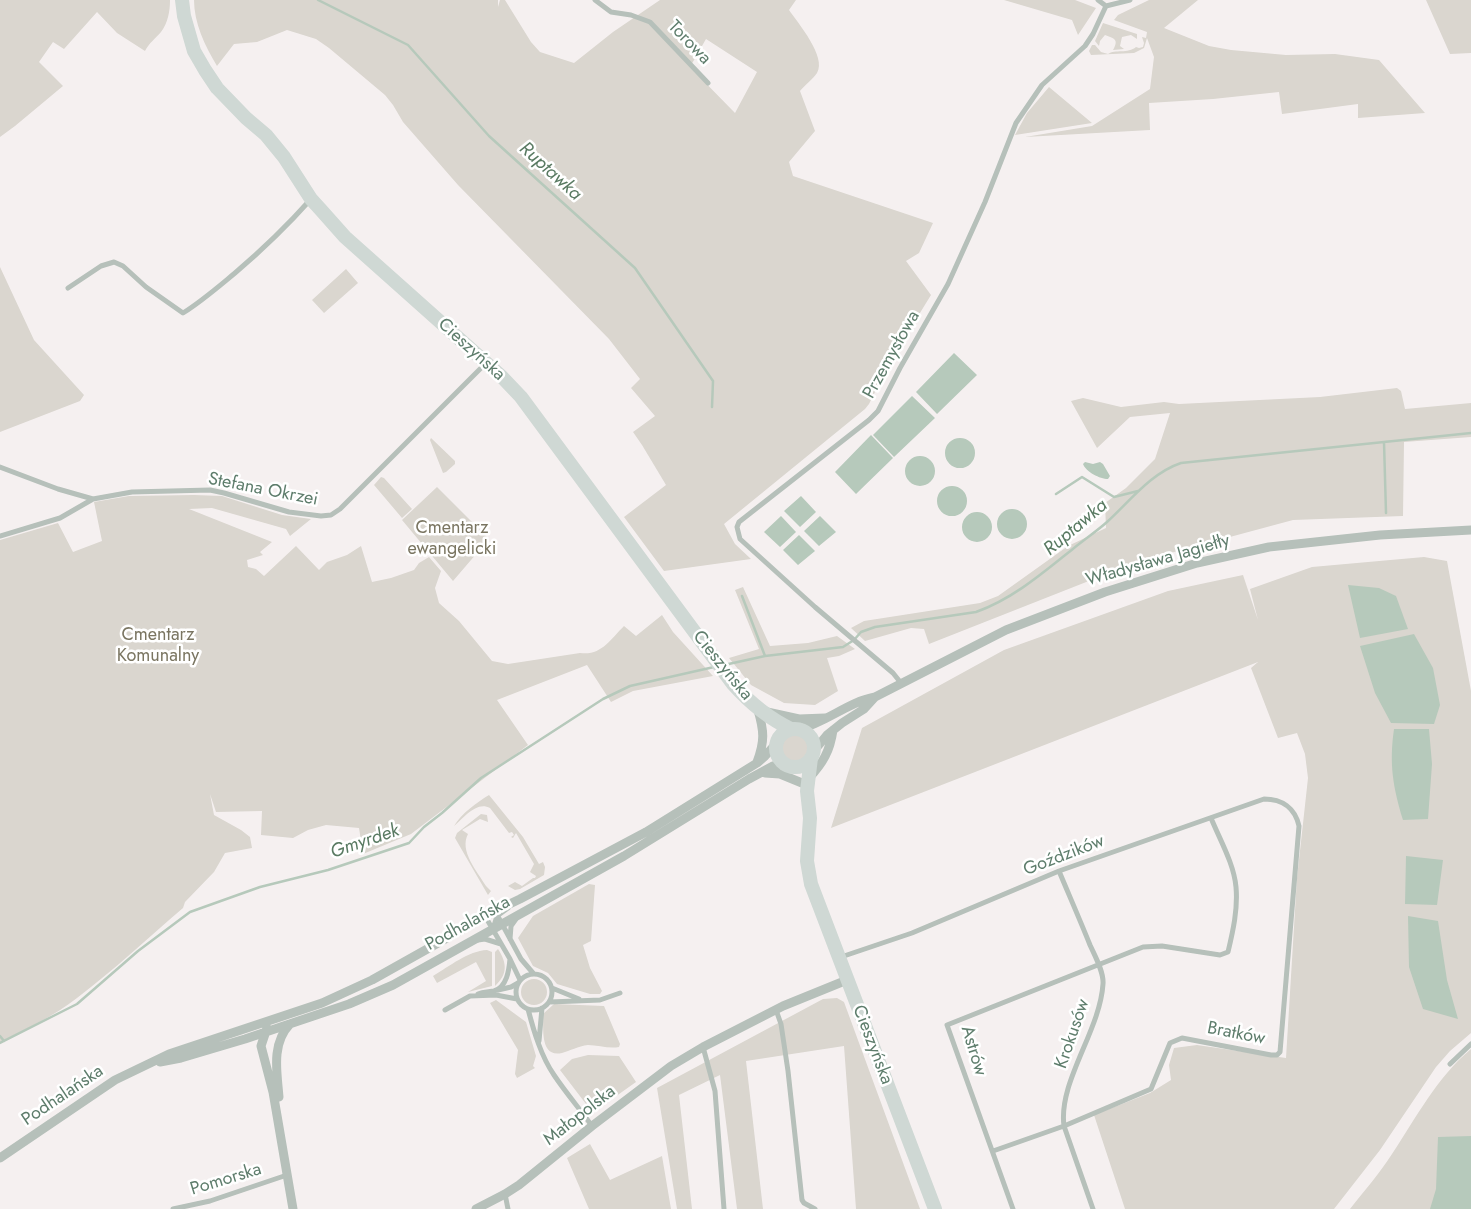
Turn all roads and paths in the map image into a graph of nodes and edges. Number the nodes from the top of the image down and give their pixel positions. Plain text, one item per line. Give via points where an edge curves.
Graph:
1 (182, 0) edge
2 (595, 0) edge
3 (1098, 0) edge
4 (1130, 0) edge
5 (1106, 6) junction
6 (708, 82) dead end
7 (311, 199) junction
8 (68, 288) dead end
9 (486, 364) junction
10 (0, 467) edge
11 (93, 499) junction
12 (1471, 530) edge
13 (0, 536) edge
14 (901, 683) junction
15 (875, 697) junction
16 (758, 710) junction
17 (828, 718) junction
18 (796, 729) junction
19 (832, 730) junction
20 (776, 744) junction
21 (812, 755) junction
22 (756, 762) junction
23 (788, 766) junction
24 (763, 773) junction
25 (806, 784) junction
26 (1297, 817) joint
27 (1211, 818) junction
28 (1058, 871) junction
29 (519, 914) junction
30 (494, 920) junction
31 (510, 939) junction
32 (469, 941) junction
33 (502, 944) junction
34 (839, 958) junction
35 (510, 959) junction
36 (1098, 964) junction
37 (533, 973) junction
38 (847, 980) junction
39 (519, 981) junction
40 (552, 988) junction
41 (494, 991) junction
42 (620, 993) dead end
43 (470, 996) junction
44 (517, 999) junction
45 (582, 1000) junction
46 (550, 1002) junction
47 (542, 1008) junction
48 (528, 1009) junction
49 (445, 1010) dead end
50 (776, 1010) junction
51 (274, 1018) junction
52 (294, 1022) junction
53 (251, 1026) junction
54 (266, 1032) junction
55 (245, 1039) junction
56 (540, 1044) junction
57 (1471, 1044) edge
58 (261, 1046) junction
59 (703, 1047) junction
60 (276, 1052) junction
61 (147, 1064) junction
62 (1450, 1064) dead end
63 (592, 1126) junction
64 (1064, 1126) junction
65 (280, 1130) junction
66 (993, 1151) junction
67 (0, 1158) edge
68 (287, 1175) junction
69 (505, 1194) junction
70 (802, 1206) edge
71 (173, 1209) edge
72 (293, 1209) edge
73 (476, 1209) edge
74 (508, 1209) edge
75 (724, 1209) edge
76 (815, 1209) edge
77 (935, 1209) edge
78 (1014, 1209) edge
79 (1093, 1209) edge

1 - 7 main road, Cieszyńska via 194,51 205,70 217,88 281,153
2 - 6 street, Torowa via 611,12 650,22
3 - 5 street
4 - 5 street
5 - 14 street, Przemysłowa via 1085,46 1042,85 1016,123 948,284 878,411 739,522 737,527 740,539
7 - 8 street via 250,260 201,302 182,313 114,262 101,266
7 - 9 main road, Cieszyńska via 345,237
9 - 11 street, Stefana Okrzei via 340,509 331,514 289,512 210,490 132,492
9 - 16 main road, Cieszyńska via 535,414 728,678
10 - 11 street, Stefana Okrzei
11 - 13 street, Stefana Okrzei via 60,518
12 - 14 street, Władysława Jagiełły via 1380,535 1270,547 1197,563 1105,592 1006,630
14 - 15 street, Władysława Jagiełły
15 - 17 street, Władysława Jagiełły via 861,700
15 - 19 street, Władysława Jagiełły via 864,709
16 - 17 street via 799,719
16 - 18 main road, Cieszyńska via 780,724
16 - 20 main road, Cieszyńska
16 - 22 street via 764,737
17 - 18 street, Władysława Jagiełły
18 - 20 main road via 782,733
18 - 21 main road via 812,738
19 - 21 street, Władysława Jagiełły
19 - 25 street via 825,759
20 - 22 street, Podhalańska
20 - 23 main road via 778,758
21 - 23 main road via 802,766
21 - 25 main road, Cieszyńska
22 - 30 street, Podhalańska via 646,832 520,899
23 - 24 street, Podhalańska via 773,766
23 - 25 main road, Cieszyńska
24 - 25 street via 780,774
24 - 29 street, Podhalańska
25 - 34 main road, Cieszyńska via 810,818 808,874
26 - 27 street, Goździków via 1281,801 1264,799
26 - 64 street, Bratków via 1299,826 1280,1052 1271,1055 1182,1038 1170,1043 1150,1089
27 - 28 street, Goździków
27 - 36 street via 1236,886 1234,927 1228,952 1220,955 1162,946 1143,947
28 - 34 street, Goździków via 912,933
28 - 36 street, Krokusów
29 - 30 street, Podhalańska
29 - 31 street via 511,926
30 - 31 street
30 - 32 street, Podhalańska
30 - 33 street
30 - 51 street, Podhalańska via 470,925 344,994
31 - 37 street via 520,959
32 - 33 street via 485,939
32 - 52 street, Podhalańska via 393,985
33 - 35 street
34 - 38 main road, Cieszyńska
35 - 39 street
35 - 41 street via 508,975
36 - 64 street, Krokusów via 1104,982 1098,1015 1066,1094 1062,1113
36 - 66 street, Astrów via 947,1024
37 - 39 street
37 - 40 street via 548,979
38 - 50 street, Małopolska
38 - 77 main road, Cieszyńska
39 - 41 street via 511,987
39 - 44 street
40 - 45 street
40 - 46 street
41 - 43 street
42 - 45 street via 600,1000
43 - 44 street via 496,995
43 - 49 street
44 - 48 street
45 - 46 street
46 - 47 street
47 - 48 street
47 - 56 street
48 - 56 street
50 - 59 street, Małopolska
50 - 70 street via 782,1024
51 - 53 street, Podhalańska
51 - 54 street
52 - 54 street, Podhalańska
52 - 60 street via 285,1030
53 - 54 street via 259,1026
53 - 61 street, Podhalańska
54 - 55 street, Podhalańska
54 - 58 street
54 - 60 street
55 - 58 street
55 - 61 street, Podhalańska via 181,1058
56 - 63 street via 554,1075
57 - 62 street
58 - 65 street
59 - 63 street, Małopolska
59 - 75 street via 715,1091
60 - 65 street
61 - 67 street, Podhalańska via 115,1080
63 - 69 street, Małopolska via 536,1173
64 - 66 street, Bratków
64 - 79 street, Krokusów
65 - 68 street
66 - 78 street, Astrów
68 - 71 street, Pomorska via 210,1201
68 - 72 street
69 - 73 street, Małopolska
69 - 74 street
70 - 76 street

